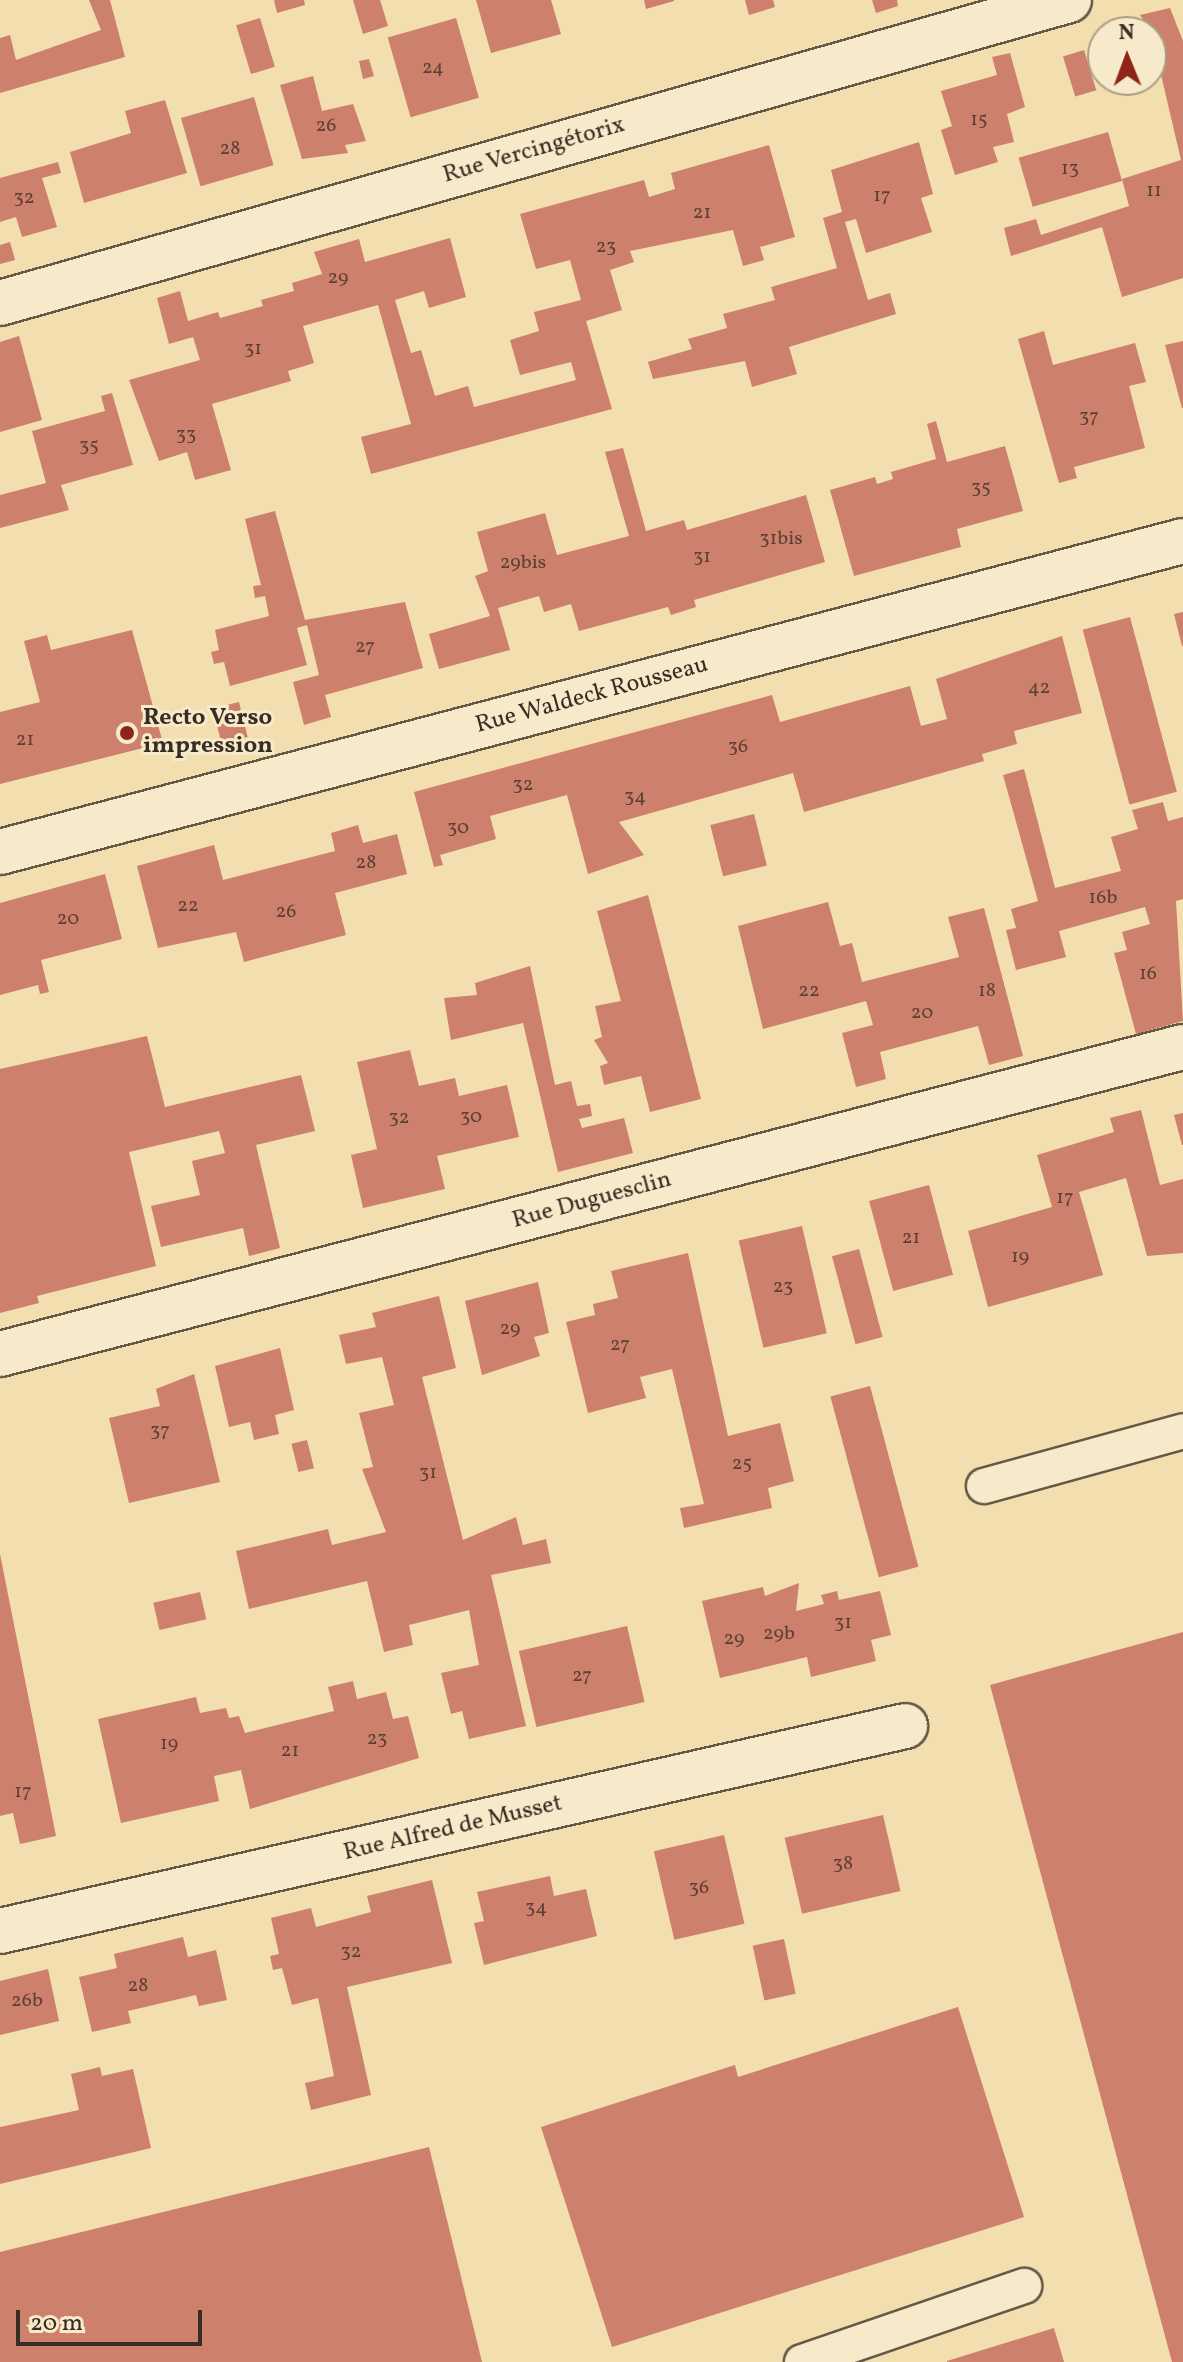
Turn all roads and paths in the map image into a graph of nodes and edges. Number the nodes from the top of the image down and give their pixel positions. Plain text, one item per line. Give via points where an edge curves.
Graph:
1 (1069, 0) edge
2 (0, 303) edge
3 (1183, 541) edge
4 (0, 852) edge
5 (1183, 1047) edge
6 (0, 1354) edge
7 (1183, 1431) edge
8 (984, 1486) dead end
9 (905, 1726) dead end
10 (0, 1931) edge
11 (1024, 2286) dead end
12 (802, 2362) edge

1 - 2 street, Rue Vercingétorix
3 - 4 street, Rue Waldeck Rousseau
5 - 6 street, Rue Duguesclin
7 - 8 lane
9 - 10 street, Rue Alfred de Musset
11 - 12 lane

